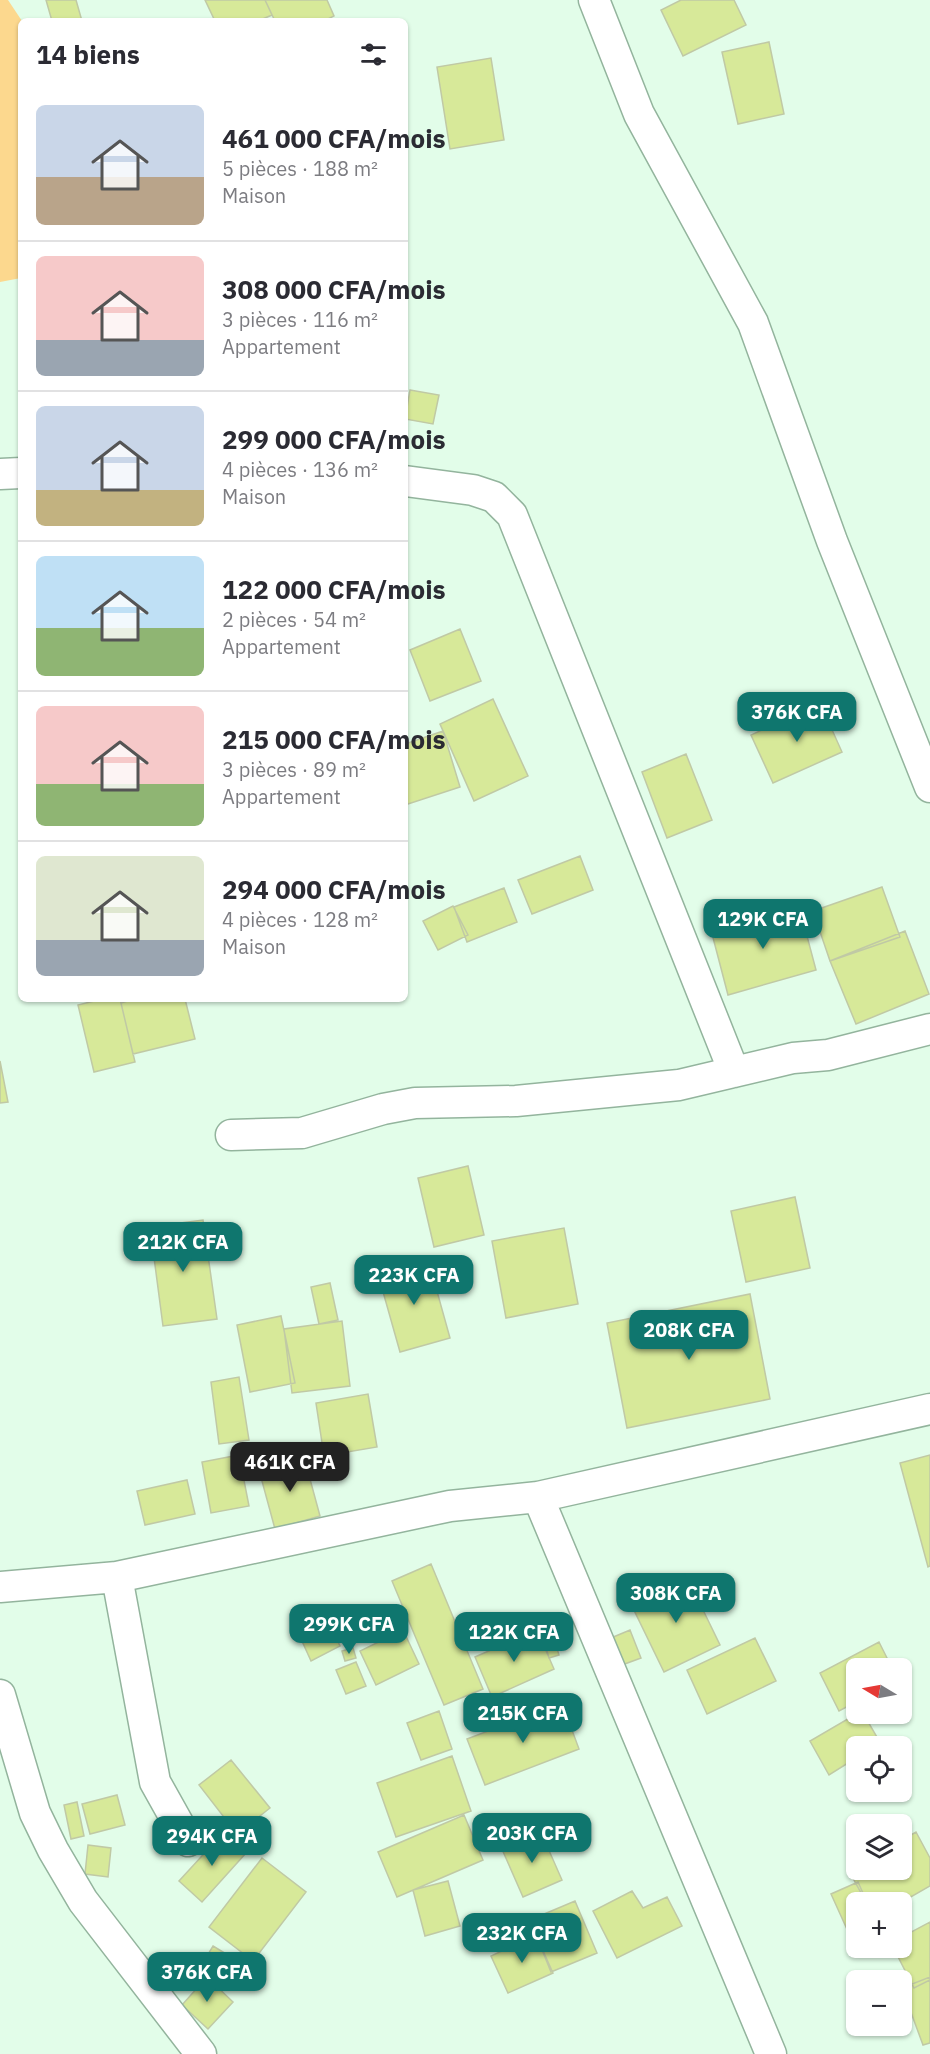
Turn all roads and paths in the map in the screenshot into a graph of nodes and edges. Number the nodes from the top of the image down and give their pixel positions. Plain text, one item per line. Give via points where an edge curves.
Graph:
1 (594, 0) edge
2 (18, 473) edge
3 (0, 474) edge
4 (408, 481) edge
5 (930, 787) edge
6 (930, 1029) edge
7 (734, 1072) junction
8 (231, 1135) dead end
9 (930, 1409) edge
10 (538, 1497) junction
11 (117, 1577) junction
12 (0, 1587) edge
13 (0, 1695) edge
14 (188, 1841) dead end
15 (201, 2054) edge
16 (771, 2054) edge

1 - 5 street via 639,114 753,323 832,540
2 - 3 street
4 - 7 street via 494,496 513,515
6 - 7 street via 828,1055 793,1058
7 - 8 street via 679,1085 516,1101 415,1103 302,1133
9 - 10 street
10 - 11 street via 450,1506
10 - 16 street
11 - 12 street
11 - 14 street via 155,1782
13 - 15 street via 35,1813 53,1850 83,1901

